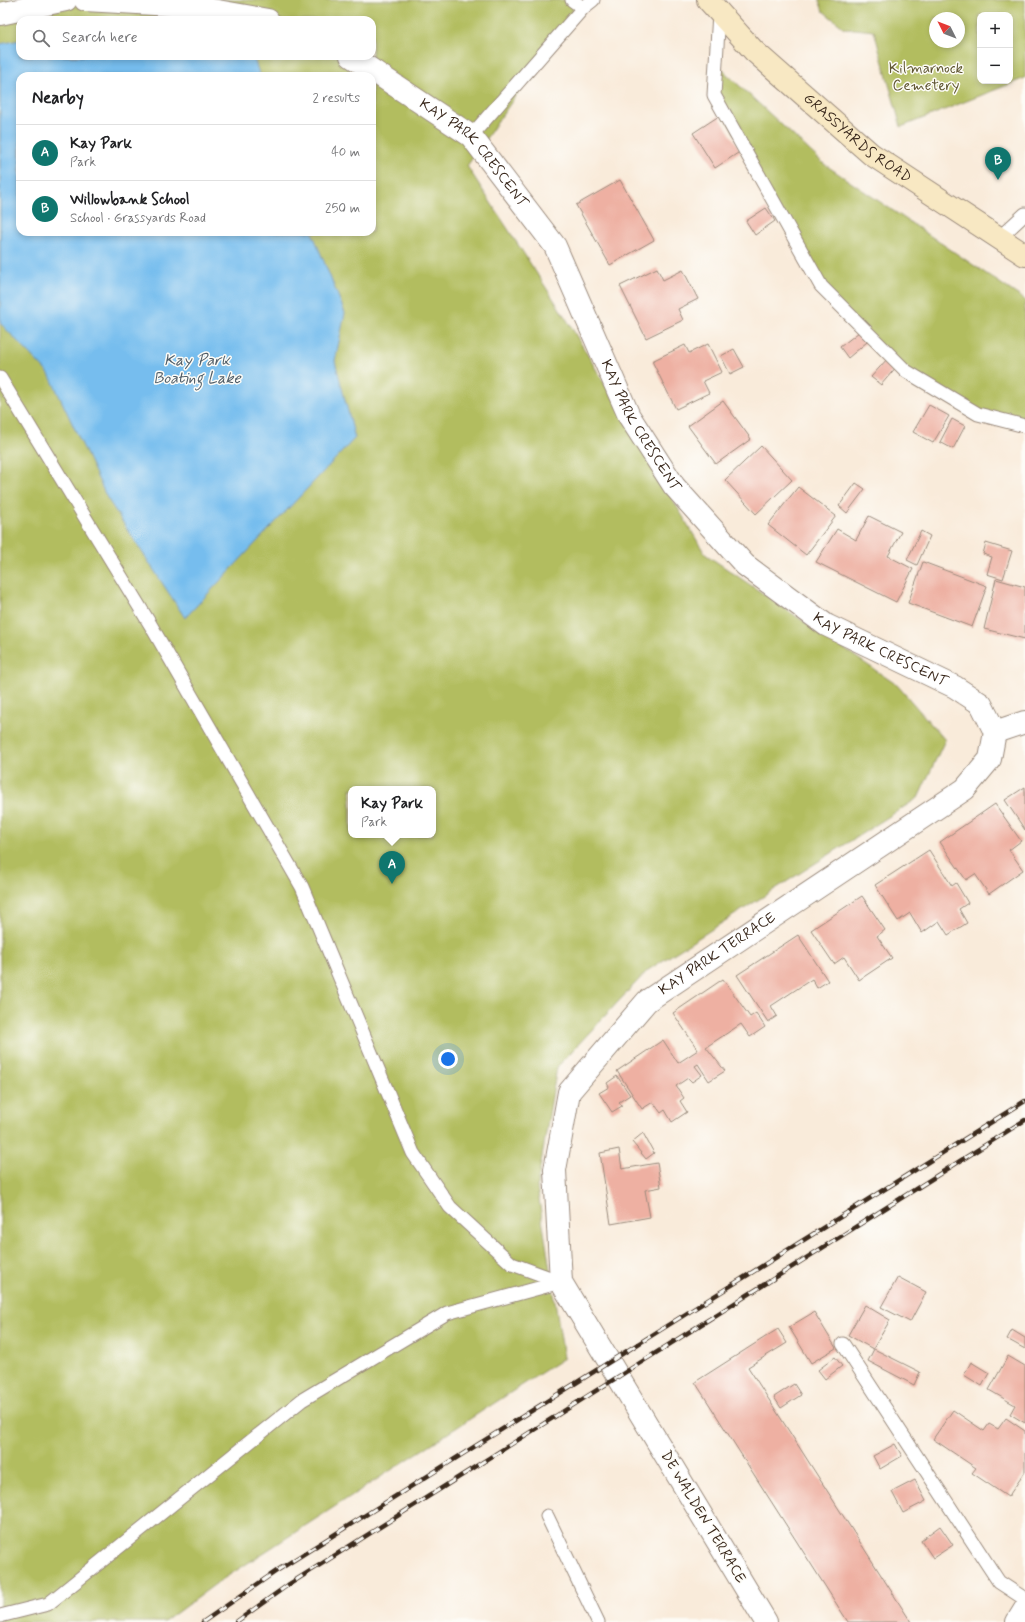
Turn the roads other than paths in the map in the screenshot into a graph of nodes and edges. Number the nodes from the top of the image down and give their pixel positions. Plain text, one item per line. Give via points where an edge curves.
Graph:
1 (66, 0) edge
2 (85, 0) edge
3 (572, 0) edge
4 (588, 4) edge
5 (713, 6) edge
6 (0, 14) edge
7 (245, 16) edge
8 (357, 60) edge
9 (375, 72) edge
10 (376, 73) edge
11 (471, 136) junction
12 (1025, 214) edge
13 (999, 238) junction
14 (1025, 256) edge
15 (0, 378) edge
16 (1025, 426) edge
17 (1025, 722) edge
18 (995, 732) junction
19 (561, 1282) junction
20 (843, 1344) dead end
21 (547, 1516) dead end
22 (1025, 1599) edge
23 (1025, 1609) edge
24 (0, 1616) edge
25 (598, 1622) edge
26 (766, 1622) edge
27 (1018, 1622) edge

1 - 6 street
2 - 7 street via 189,6
3 - 4 lane
4 - 11 lane
5 - 13 street, GRASSYARDS ROAD via 754,51 871,154
5 - 16 lane via 714,96 821,286 906,371 978,414
8 - 9 street, KAY PARK CRESCENT
10 - 11 street, KAY PARK CRESCENT
11 - 18 street, KAY PARK CRESCENT via 555,246 629,416 674,486 745,565 826,624 962,691 981,704
12 - 13 lane
13 - 14 street, GRASSYARDS ROAD
15 - 19 lane via 150,624 302,887 413,1153 450,1207 512,1264
17 - 18 street
18 - 19 street, KAY PARK TERRACE via 990,759 965,789 647,1001 569,1092 556,1170
19 - 24 lane via 447,1313 302,1400 48,1604
19 - 26 street, DE WALDEN TERRACE
20 - 22 lane via 999,1582
21 - 25 lane
23 - 27 street

